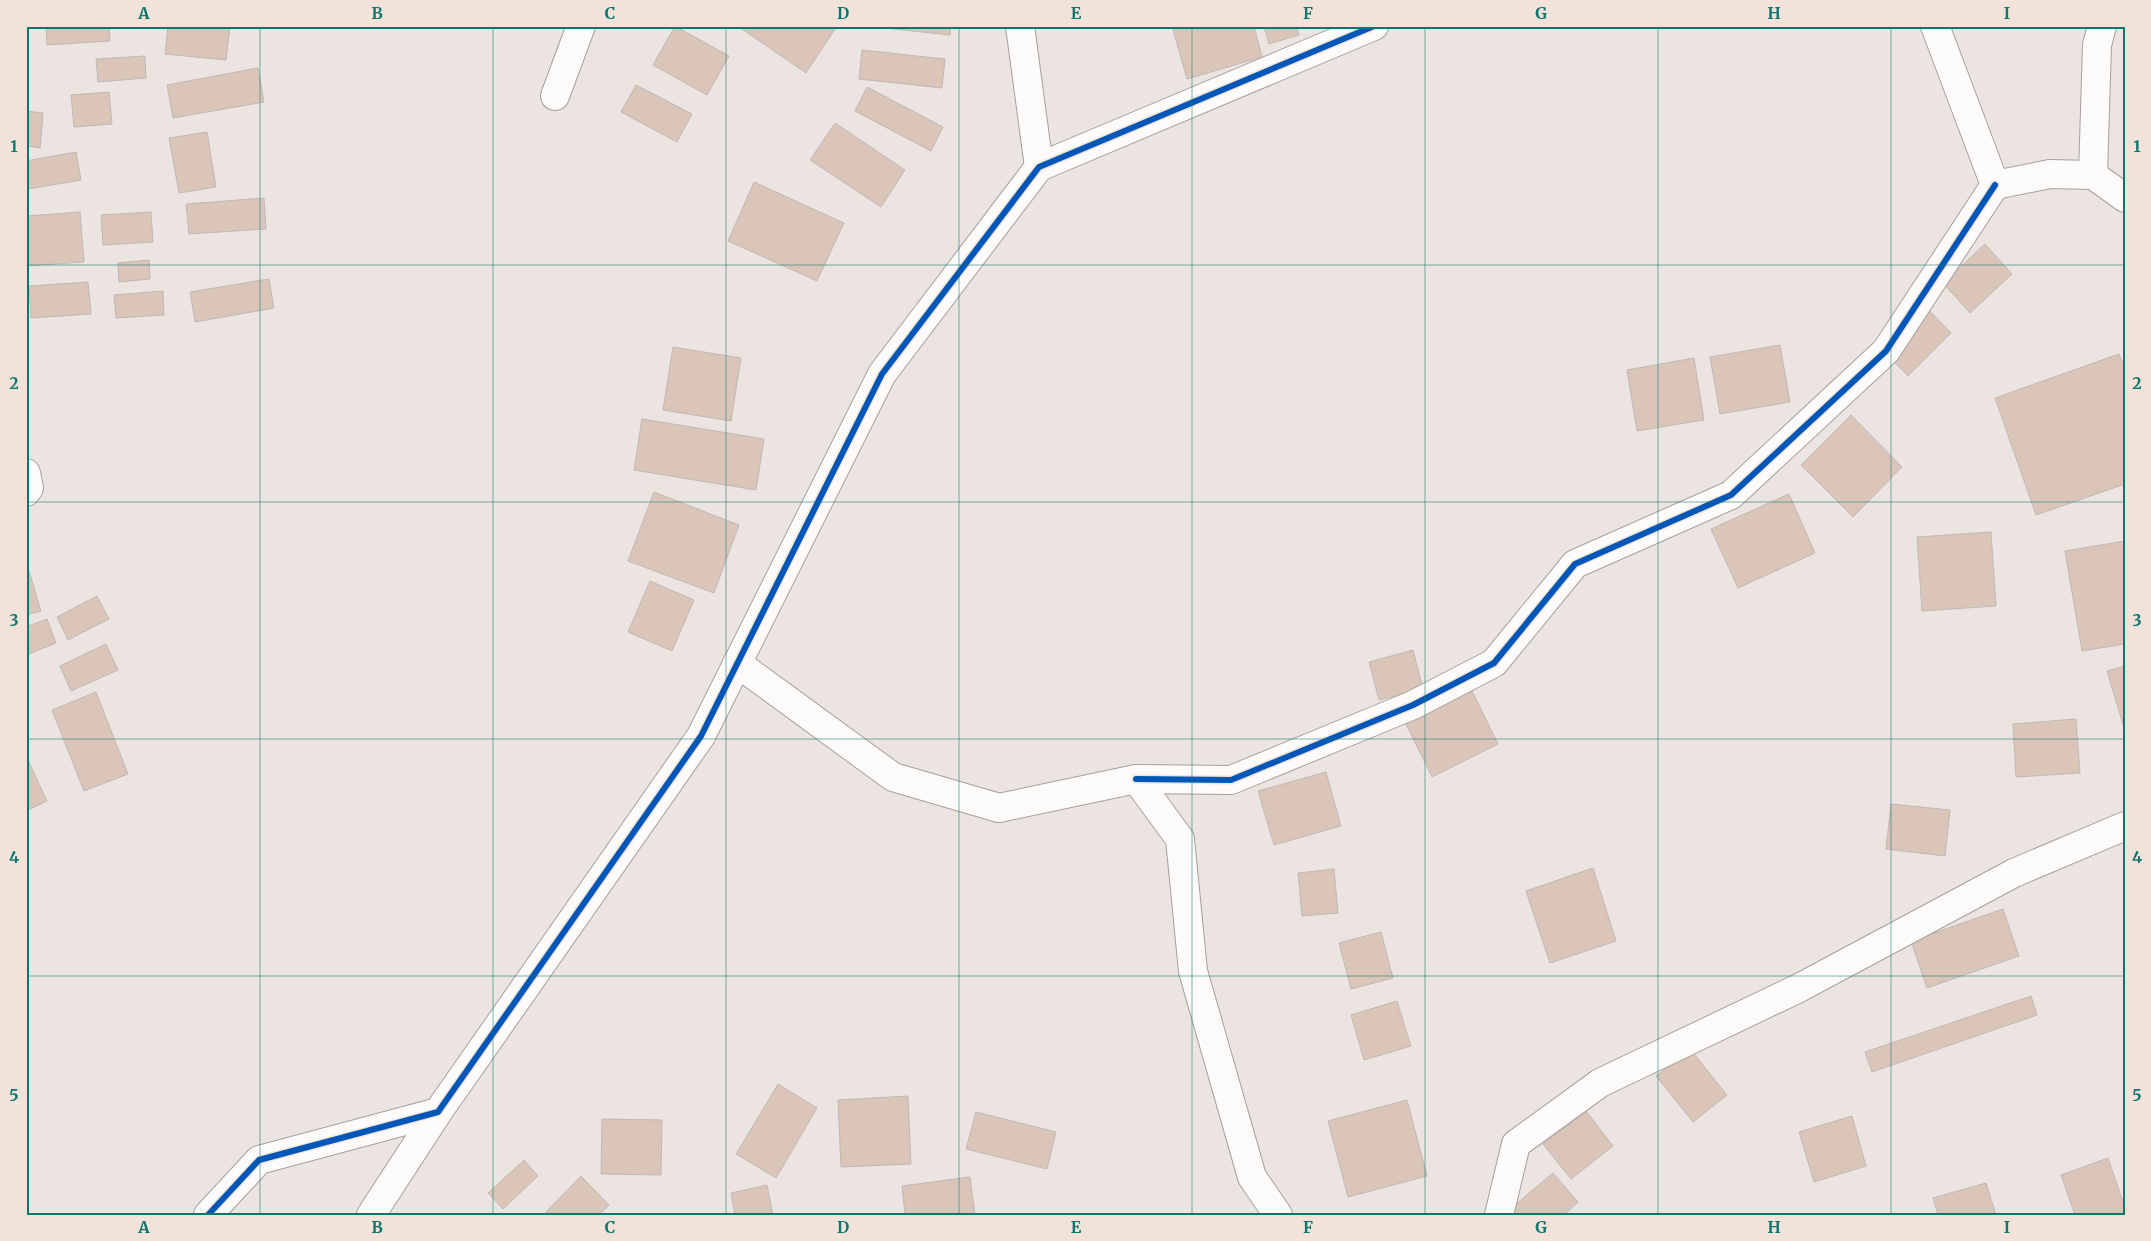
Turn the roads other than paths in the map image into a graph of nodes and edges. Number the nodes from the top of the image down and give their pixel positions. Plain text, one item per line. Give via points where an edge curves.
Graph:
1 (581, 26) edge
2 (1020, 26) edge
3 (1374, 26) edge
4 (1935, 26) edge
5 (2102, 26) edge
6 (556, 96) dead end
7 (1039, 167) junction
8 (2093, 175) junction
9 (1995, 185) junction
10 (2125, 198) edge
11 (26, 473) edge
12 (26, 492) edge
13 (737, 663) junction
14 (1136, 780) junction
15 (2125, 826) edge
16 (438, 1112) junction
17 (208, 1215) edge
18 (371, 1215) edge
19 (1278, 1215) edge
20 (1499, 1215) edge

1 - 6 street
2 - 7 street
3 - 7 street
4 - 9 street
5 - 8 street via 2097,45
7 - 13 street via 882,374
8 - 9 street via 2050,174
8 - 10 street
9 - 14 street via 1886,351 1731,494 1575,564 1494,663 1413,705 1231,780
11 - 12 street via 29,488
13 - 14 street via 893,777 999,808
13 - 16 street via 701,736
14 - 19 street via 1180,839 1193,971 1252,1177
15 - 20 street via 2014,873 1799,988 1600,1083 1516,1144
16 - 17 street via 260,1160
16 - 18 street

